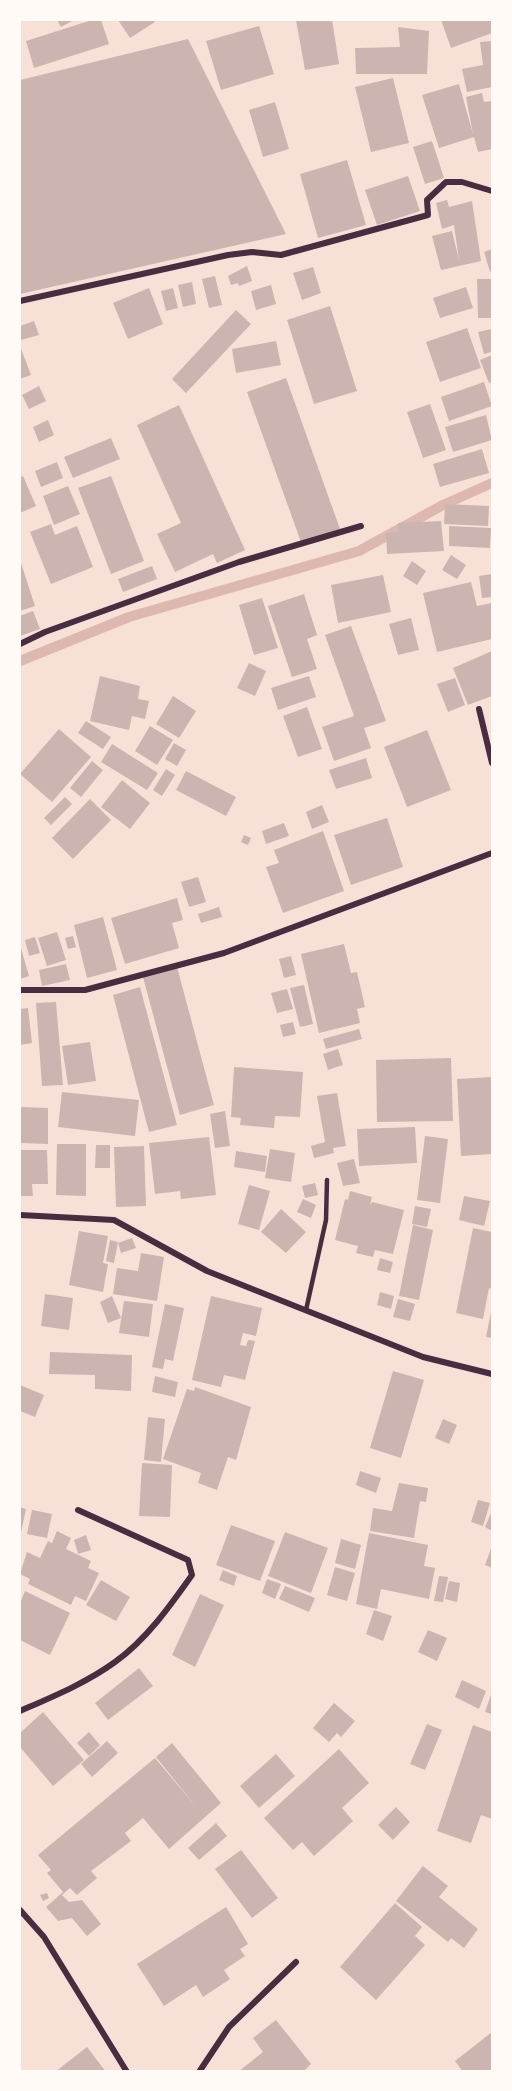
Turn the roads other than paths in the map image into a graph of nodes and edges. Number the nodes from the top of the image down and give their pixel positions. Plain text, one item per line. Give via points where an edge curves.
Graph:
1 (492, 190) edge
2 (20, 301) edge
3 (361, 526) dead end
4 (20, 644) edge
5 (479, 709) dead end
6 (492, 763) edge
7 (492, 853) edge
8 (20, 990) edge
9 (327, 1180) dead end
10 (20, 1215) edge
11 (306, 1310) junction
12 (492, 1374) edge
13 (78, 1510) dead end
14 (20, 1711) edge
15 (20, 1910) edge
16 (296, 1962) dead end
17 (127, 2072) edge
18 (200, 2072) edge

1 - 2 street via 446,182 427,200 428,216 403,223 280,255 228,255
3 - 4 street via 239,562
5 - 6 street
7 - 8 street via 224,953 85,990
9 - 11 lane via 326,1220
10 - 11 street via 114,1220 207,1271
11 - 12 street via 423,1357
13 - 14 street via 188,1560 192,1575 163,1615 116,1662
15 - 17 street via 44,1937
16 - 18 street via 229,2027

